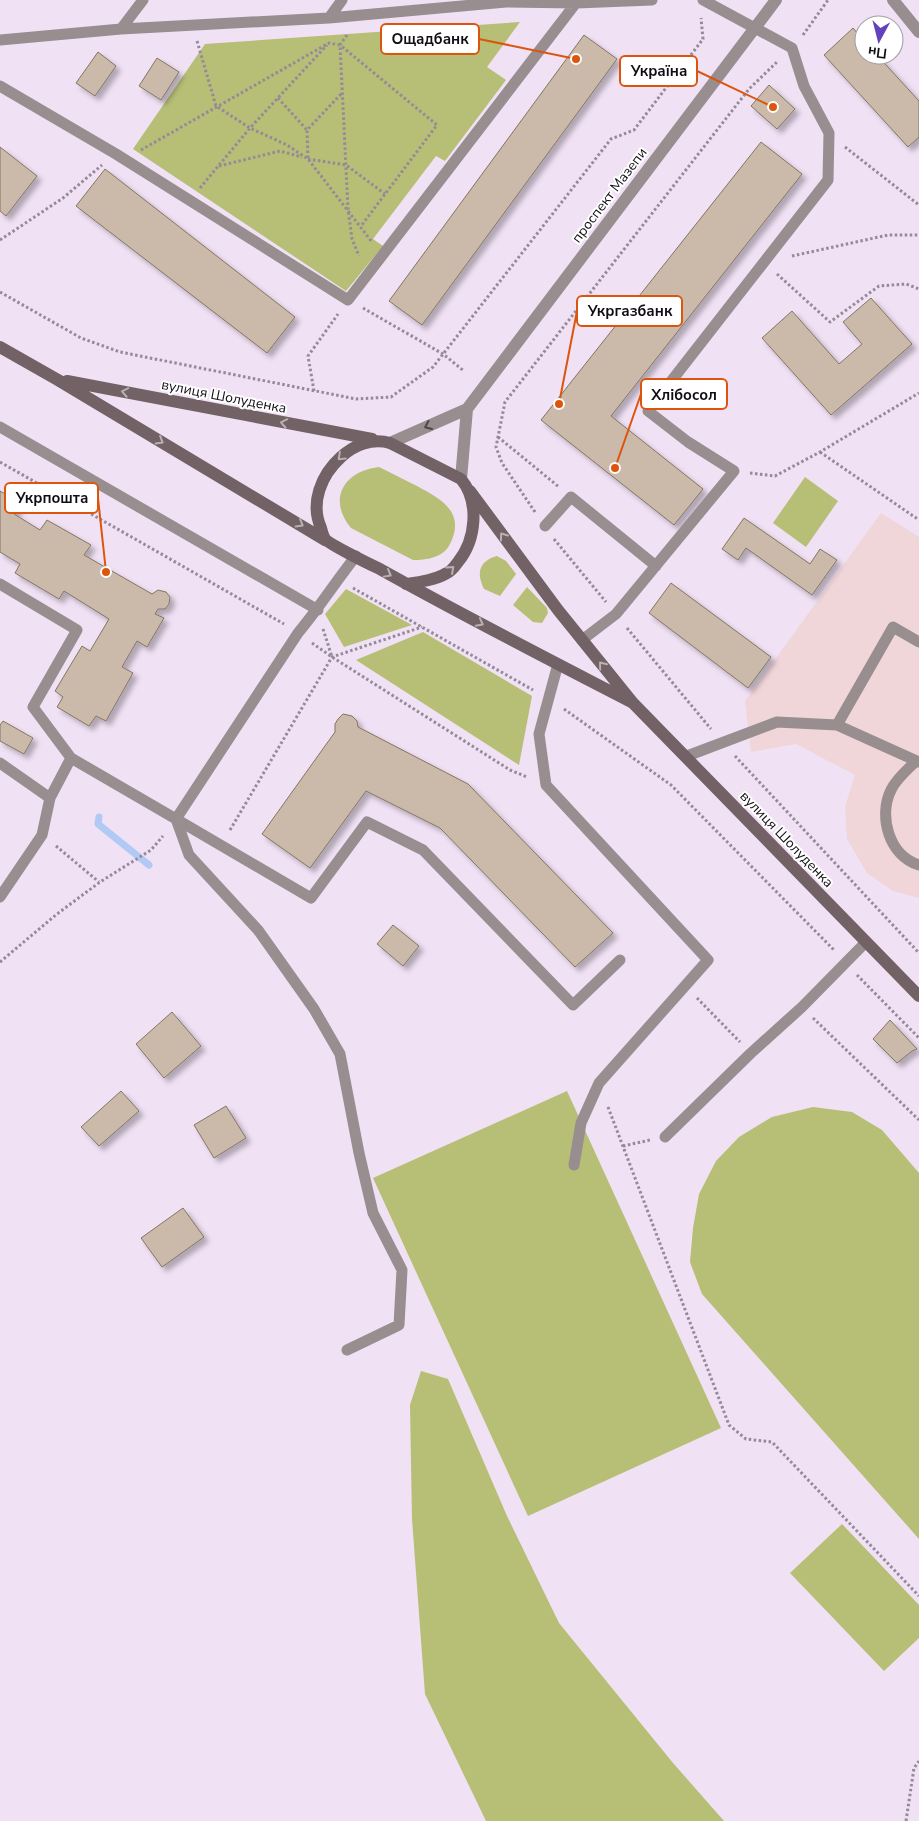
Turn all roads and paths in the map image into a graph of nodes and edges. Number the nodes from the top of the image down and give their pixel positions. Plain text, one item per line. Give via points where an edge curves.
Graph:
1 (143, 0) edge
2 (342, 0) edge
3 (652, 0) edge
4 (776, 0) edge
5 (828, 0) edge
6 (893, 0) edge
7 (507, 1) edge
8 (576, 3) junction
9 (702, 5) edge
10 (359, 16) junction
11 (329, 18) junction
12 (192, 26) junction
13 (755, 27) junction
14 (121, 30) junction
15 (919, 32) edge
16 (0, 40) edge
17 (329, 43) junction
18 (340, 45) junction
19 (792, 48) junction
20 (0, 86) edge
21 (342, 93) junction
22 (278, 98) junction
23 (216, 106) junction
24 (250, 128) junction
25 (307, 130) junction
26 (829, 134) junction
27 (120, 157) junction
28 (308, 159) junction
29 (346, 165) junction
30 (219, 166) junction
31 (386, 194) junction
32 (190, 200) junction
33 (919, 206) edge
34 (348, 209) junction
35 (361, 226) junction
36 (919, 235) edge
37 (0, 240) edge
38 (382, 257) junction
39 (764, 262) junction
40 (366, 276) junction
41 (919, 289) edge
42 (0, 292) edge
43 (348, 300) junction
44 (0, 347) edge
45 (443, 354) junction
46 (464, 371) dead end
47 (58, 380) junction
48 (314, 391) junction
49 (919, 393) edge
50 (467, 409) junction
51 (0, 427) edge
52 (498, 437) junction
53 (387, 442) junction
54 (820, 452) junction
55 (0, 462) edge
56 (734, 471) junction
57 (462, 481) junction
58 (571, 496) junction
59 (919, 520) edge
60 (545, 526) junction
61 (326, 540) junction
62 (356, 556) junction
63 (656, 566) junction
64 (338, 579) junction
65 (0, 584) edge
66 (406, 584) junction
67 (318, 610) junction
68 (616, 614) junction
69 (422, 627) junction
70 (298, 633) junction
71 (582, 640) junction
72 (919, 642) edge
73 (332, 657) junction
74 (558, 664) junction
75 (548, 698) junction
76 (633, 703) junction
77 (837, 725) junction
78 (722, 743) junction
79 (687, 756) junction
80 (70, 758) junction
81 (917, 762) edge
82 (0, 763) edge
83 (546, 785) junction
84 (50, 798) junction
85 (176, 819) junction
86 (42, 835) junction
87 (221, 846) junction
88 (151, 850) dead end
89 (919, 865) edge
90 (100, 882) junction
91 (0, 897) edge
92 (866, 942) junction
93 (919, 953) edge
94 (620, 960) dead end
95 (0, 962) edge
96 (845, 962) junction
97 (685, 985) junction
98 (919, 996) edge
99 (802, 1007) junction
100 (919, 1038) edge
101 (751, 1053) junction
102 (599, 1083) junction
103 (919, 1120) edge
104 (665, 1137) joint
105 (623, 1146) junction
106 (574, 1165) dead end
107 (347, 1350) dead end
108 (919, 1596) edge
109 (919, 1761) edge
110 (906, 1821) edge

1 - 14 lane
2 - 11 lane
3 - 8 lane
4 - 13 street, проспект Мазепи
5 - 19 path
6 - 15 street
7 - 8 lane
7 - 10 lane
8 - 38 lane
9 - 13 lane
9 - 45 path via 702,39 634,130 610,139
10 - 11 lane
10 - 18 path
11 - 12 lane
12 - 14 lane
12 - 23 path
13 - 19 lane
13 - 50 street, проспект Мазепи
14 - 16 lane
17 - 18 path
17 - 22 path
17 - 23 path
18 - 21 path
18 - 31 path via 437,125
19 - 26 lane via 804,86
19 - 52 path via 749,89 505,402
20 - 27 lane
21 - 25 path
21 - 29 path
22 - 24 path
22 - 25 path
23 - 24 path
23 - 27 path
24 - 28 path
24 - 30 path
25 - 28 path
26 - 33 path
26 - 39 lane via 828,180
27 - 32 lane
27 - 37 path
28 - 29 path
28 - 30 path via 280,151
28 - 34 path
29 - 31 path
29 - 34 path
30 - 32 path
31 - 35 path
32 - 43 lane
34 - 35 path
34 - 40 path via 352,239
35 - 38 path
36 - 39 path via 888,234
38 - 40 lane
39 - 41 path via 830,322 878,286 906,284
39 - 56 lane via 648,410 688,442
40 - 43 lane
42 - 48 path via 81,338 120,352
43 - 45 path
43 - 48 path via 308,356
44 - 47 main road, вулиця Шолуденка
45 - 46 path
45 - 48 path via 433,368 391,397 356,399
53 -> 47 main road, вулиця Шолуденка
47 -> 61 main road, вулиця Шолуденка
49 - 54 path
50 -> 53 street, проспект Мазепи
50 - 57 street
51 - 67 lane
52 - 58 path
52 - 60 path via 496,447 502,463
53 - 57 main road
53 -> 61 main road via 360,444 348,451 324,480 315,516
54 - 56 path via 775,476
54 - 59 path
55 - 70 path
56 - 63 lane
66 -> 57 main road via 428,581 449,573 470,542 474,523 471,502
71 -> 57 main road, вулиця Шолуденка
58 - 60 lane
58 - 63 lane
60 - 68 path
61 - 62 main road
62 - 64 lane
62 -> 66 main road
63 - 68 lane
64 - 67 lane
64 - 69 path
65 - 80 lane via 77,630 33,707
66 -> 74 main road, вулиця Шолуденка
67 - 70 lane
67 - 73 path
68 - 71 lane
68 - 78 path
69 - 73 path
69 - 75 path
70 - 73 path
70 - 85 lane
76 -> 71 main road, вулиця Шолуденка
72 - 77 lane via 893,628
73 - 83 path via 510,770
73 - 87 path
74 - 75 lane
74 - 76 main road, вулиця Шолуденка
75 - 83 lane via 540,734
75 - 96 path via 671,785
76 - 79 main road, вулиця Шолуденка
77 - 78 lane via 776,722
77 - 81 lane
78 - 79 lane
78 - 93 path
79 - 92 main road, вулиця Шолуденка
80 - 84 lane
80 - 85 lane
81 - 89 lane via 891,790 886,806 886,825 900,852
82 - 84 lane
83 - 97 lane via 708,960
84 - 86 lane
85 - 87 lane
85 - 107 lane via 189,856 258,930 314,1009 340,1054 374,1213 402,1270 399,1325
86 - 90 path
86 - 91 lane
87 - 94 lane via 311,898 367,822 423,850 572,1005
88 - 90 path
90 - 95 path
92 - 96 lane
92 - 98 main road, вулиця Шолуденка
96 - 99 lane
96 - 100 path
97 - 101 path
97 - 102 lane
99 - 101 lane
99 - 103 path
101 - 104 lane
102 - 105 path
102 - 106 lane via 581,1123
104 - 105 path
105 - 108 path via 729,1425 746,1439 772,1442
109 - 110 path via 914,1768

